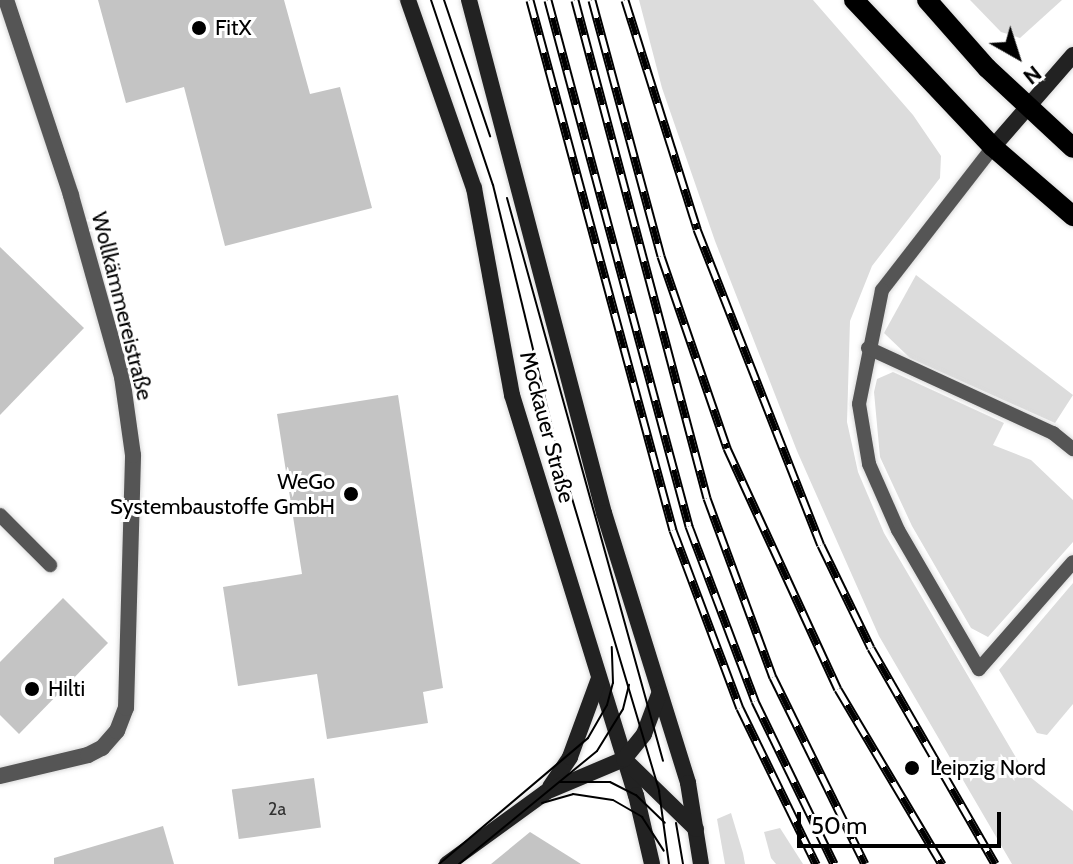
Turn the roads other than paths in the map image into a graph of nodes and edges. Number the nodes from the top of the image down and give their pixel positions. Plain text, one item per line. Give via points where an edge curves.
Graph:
1 (408, 0) edge
2 (854, 0) edge
3 (927, 0) edge
4 (5, 6) edge
5 (470, 7) edge
6 (1073, 55) edge
7 (1027, 106) junction
8 (993, 147) junction
9 (1073, 148) edge
10 (1073, 216) edge
11 (868, 348) junction
12 (1073, 449) edge
13 (0, 515) edge
14 (1073, 562) edge
15 (50, 565) dead end
16 (599, 678) junction
17 (659, 693) junction
18 (624, 759) junction
19 (0, 776) edge
20 (546, 792) junction
21 (696, 829) junction
22 (447, 864) edge
23 (652, 864) edge
24 (701, 864) edge

1 - 16 main road, Mockauer Straße via 474,188 512,395
2 - 8 main road
3 - 7 main road
4 - 19 street, Wollkämmereistraße via 114,347 133,455 126,708 117,731 88,755
5 - 17 main road, Mockauer Straße via 604,513
6 - 7 main road
7 - 8 main road
7 - 9 main road
8 - 10 main road
8 - 11 lane via 882,290
11 - 12 lane via 1053,433
11 - 14 lane via 859,404 869,464 898,530 979,669
13 - 15 lane
16 - 18 main road, Mockauer Straße
16 - 20 main road via 570,757
17 - 18 main road via 644,734
17 - 21 main road, Mockauer Straße via 688,783
18 - 20 main road
18 - 21 main road
18 - 23 main road, Mockauer Straße
20 - 22 main road
21 - 24 main road, Mockauer Straße

